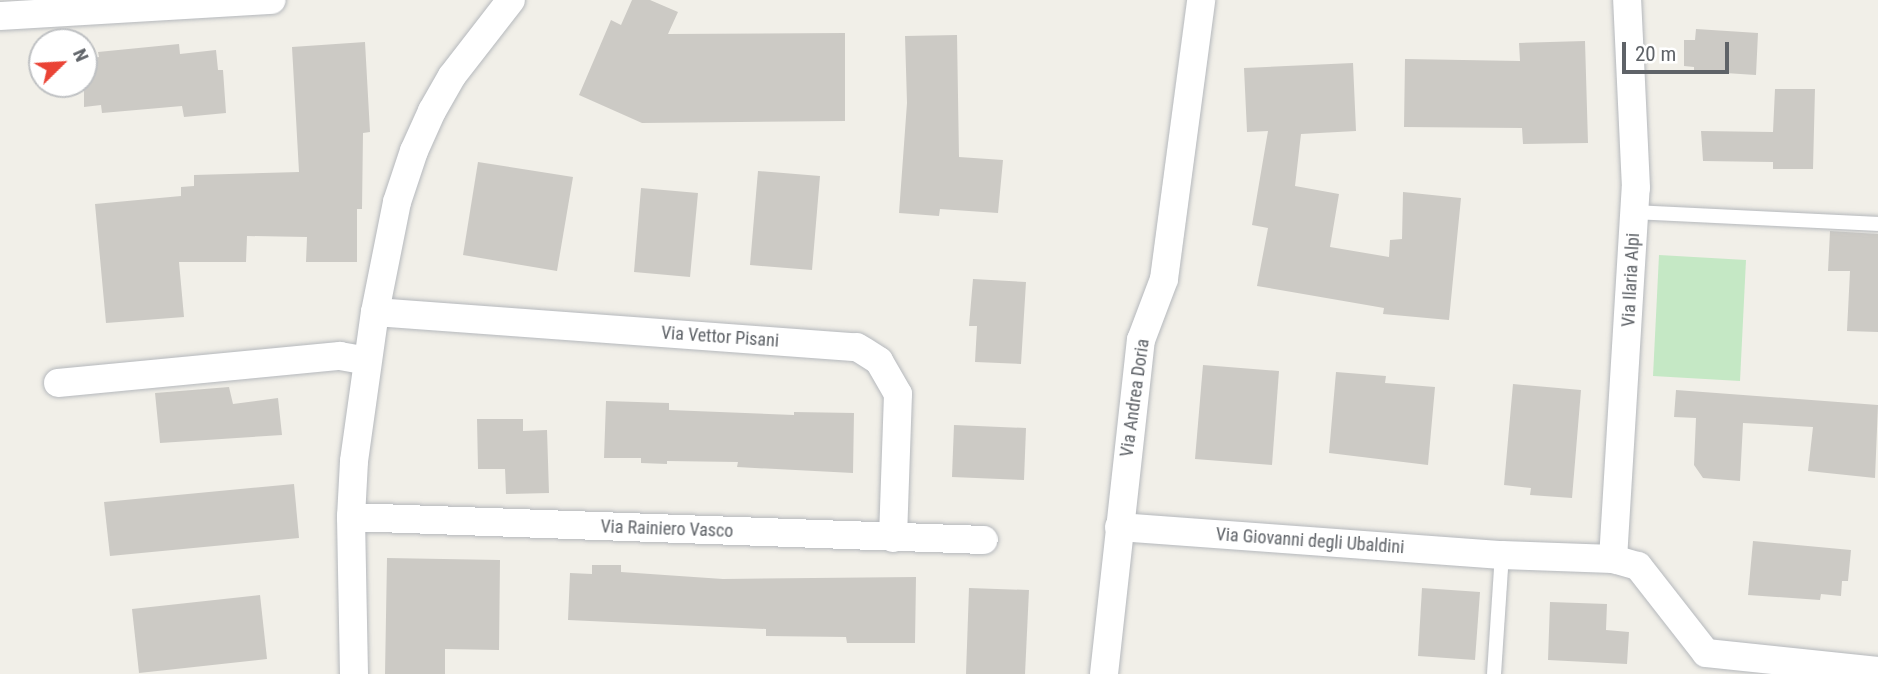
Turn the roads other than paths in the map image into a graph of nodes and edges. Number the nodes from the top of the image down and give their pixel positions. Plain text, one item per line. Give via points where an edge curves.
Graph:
1 (272, 0) edge
2 (1201, 0) edge
3 (1627, 0) edge
4 (506, 1) edge
5 (0, 16) edge
6 (1635, 212) junction
7 (1878, 224) edge
8 (375, 312) junction
9 (367, 361) junction
10 (58, 383) dead end
11 (351, 517) junction
12 (1119, 527) junction
13 (893, 538) junction
14 (984, 540) dead end
15 (1502, 555) junction
16 (1613, 559) junction
17 (1878, 671) edge
18 (354, 674) edge
19 (1104, 674) edge
20 (1493, 674) edge

1 - 5 street
2 - 12 street, Via Andrea Doria via 1164,279 1141,340
3 - 6 street, Via Ilaria Alpi
4 - 8 street via 452,76 414,150 397,202
6 - 7 lane
6 - 16 street, Via Ilaria Alpi
8 - 9 street
8 - 13 street, Via Vettor Pisani via 857,347 879,361 898,394
9 - 10 street via 340,356
9 - 11 street
11 - 13 street, Via Rainiero Vasco
11 - 18 street
12 - 15 street, Via Giovanni degli Ubaldini
12 - 19 street, Via Andrea Doria
13 - 14 street, Via Rainiero Vasco
15 - 16 street, Via Giovanni degli Ubaldini
15 - 20 lane
16 - 17 street, Via Giovanni degli Ubaldini via 1638,566 1706,653

